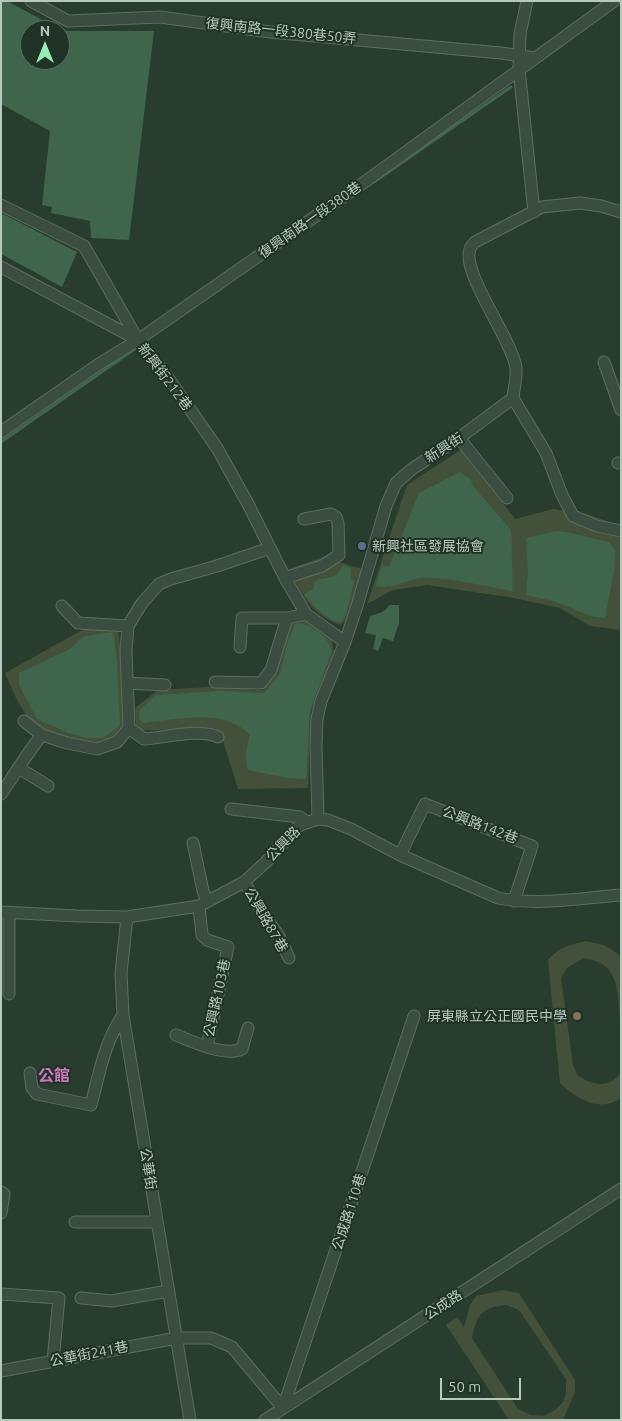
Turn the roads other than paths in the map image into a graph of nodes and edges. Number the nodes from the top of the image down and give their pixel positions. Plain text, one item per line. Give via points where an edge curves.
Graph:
1 (31, 1) edge
2 (527, 1) edge
3 (614, 1) edge
4 (520, 55) junction
5 (535, 58) junction
6 (519, 69) junction
7 (1, 205) edge
8 (534, 212) junction
9 (621, 212) edge
10 (1, 267) edge
11 (138, 340) junction
12 (604, 362) dead end
13 (513, 398) junction
14 (621, 410) edge
15 (1, 432) edge
16 (459, 438) junction
17 (507, 498) dead end
18 (304, 518) dead end
19 (621, 531) edge
20 (270, 548) junction
21 (285, 578) junction
22 (62, 606) dead end
23 (306, 614) junction
24 (286, 618) junction
25 (128, 626) junction
26 (345, 642) junction
27 (240, 647) dead end
28 (215, 682) dead end
29 (127, 683) junction
30 (165, 685) dead end
31 (24, 721) dead end
32 (129, 728) junction
33 (42, 734) junction
34 (218, 737) dead end
35 (19, 768) junction
36 (48, 786) dead end
37 (1, 794) edge
38 (232, 809) dead end
39 (312, 820) junction
40 (193, 843) dead end
41 (400, 854) junction
42 (244, 882) junction
43 (621, 895) edge
44 (514, 902) junction
45 (203, 904) junction
46 (5, 912) edge
47 (127, 917) junction
48 (288, 958) dead end
49 (9, 994) dead end
50 (123, 1015) junction
51 (414, 1016) dead end
52 (248, 1028) dead end
53 (176, 1035) dead end
54 (207, 1047) junction
55 (30, 1073) dead end
56 (621, 1189) edge
57 (1, 1192) edge
58 (1, 1213) edge
59 (75, 1222) dead end
60 (157, 1222) junction
61 (168, 1291) junction
62 (1, 1294) edge
63 (81, 1298) dead end
64 (177, 1338) junction
65 (53, 1361) junction
66 (1, 1371) edge
67 (283, 1408) junction
68 (190, 1420) edge
69 (265, 1420) edge

1 - 4 street, 復興南路一段380巷50弄 via 68,21 160,17 270,32
2 - 4 street via 520,34
3 - 5 street, 復興南路一段380巷
4 - 5 street, 復興南路一段380巷50弄
4 - 6 street
5 - 6 street, 復興南路一段380巷
6 - 8 street
6 - 11 street, 復興南路一段380巷 via 366,181
7 - 11 street via 84,246
8 - 9 street via 542,207 580,203
8 - 13 street via 475,242 470,250 471,268 477,285 507,341 515,366
10 - 11 street, 新興街212巷
11 - 15 street, 復興南路一段380巷
11 - 20 street, 新興街212巷 via 217,448
12 - 14 street
13 - 16 street, 新興街
13 - 19 street via 546,453 573,516
16 - 17 street
16 - 26 street, 新興街 via 396,483
18 - 21 street via 336,516 339,555 322,566
20 - 21 street, 新興街212巷
20 - 25 street via 159,584
21 - 23 street, 新興街212巷
22 - 25 street via 78,623
23 - 24 street
23 - 26 street, 新興街212巷
24 - 27 street via 242,618
24 - 28 street via 271,670 261,683
25 - 29 street
26 - 39 street, 新興街 via 317,719
29 - 30 street
29 - 32 street
31 - 33 street
32 - 33 street via 117,742 97,749
32 - 34 street via 144,739 186,734
33 - 35 street
35 - 36 street
35 - 37 street
38 - 39 street
39 - 41 street via 328,820
39 - 42 street, 公興路 via 289,835
40 - 45 street
41 - 44 street via 498,898
41 - 44 street, 公興路142巷 via 426,804 532,846
42 - 45 street, 公興路
42 - 48 street, 公興路87巷 via 279,936
43 - 44 street
45 - 47 street, 公興路
45 - 54 street, 公興路103巷 via 202,934 207,940 228,947
46 - 47 street, 公興路
46 - 49 street
47 - 50 street, 公華街 via 122,973
50 - 55 street via 113,1029 91,1105 37,1094 32,1088
50 - 60 street, 公華街
51 - 67 street, 公成路110巷
52 - 54 street via 242,1049 237,1052
53 - 54 street
56 - 67 street, 公成路
57 - 58 street via 4,1194
59 - 60 street
60 - 61 street, 公華街
61 - 63 street via 112,1302
61 - 64 street, 公華街
62 - 65 street via 59,1298
64 - 65 street, 公華街241巷
64 - 67 street, 公華街241巷 via 211,1338 232,1347
64 - 68 street, 公華街
65 - 66 street, 公華街241巷
67 - 69 street, 公成路

